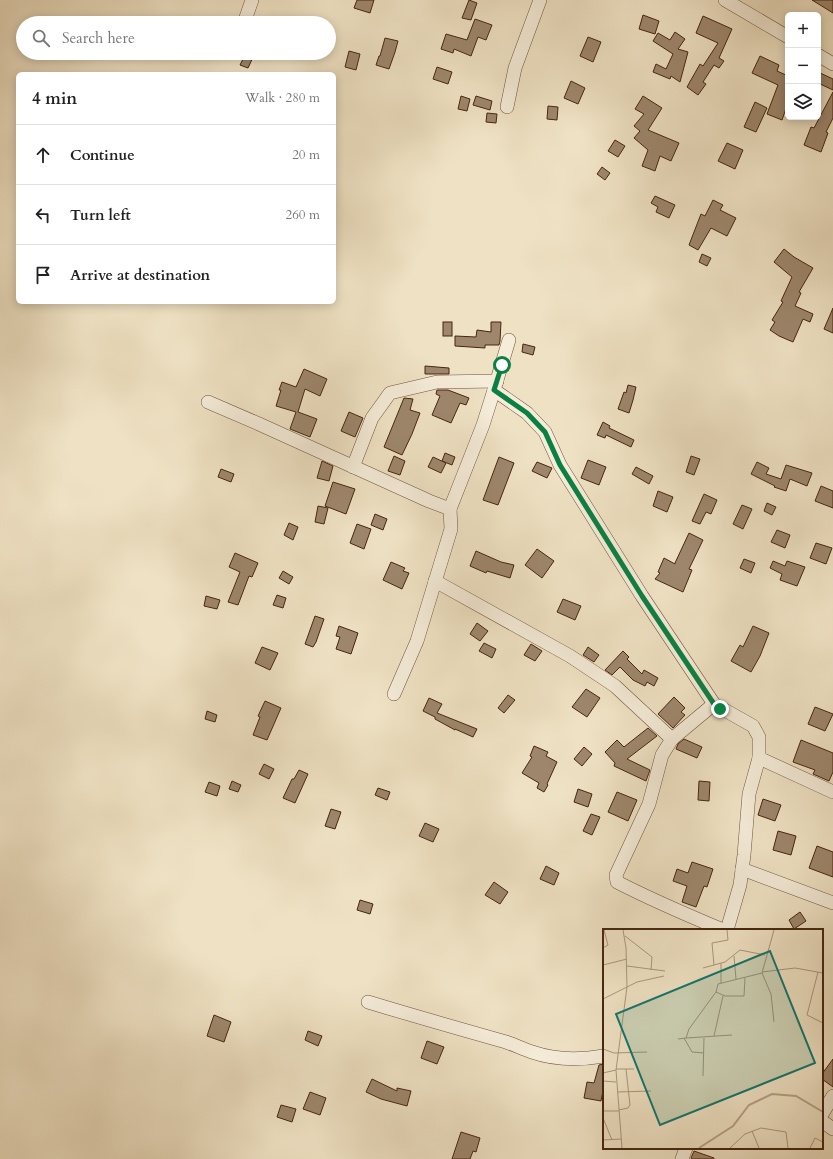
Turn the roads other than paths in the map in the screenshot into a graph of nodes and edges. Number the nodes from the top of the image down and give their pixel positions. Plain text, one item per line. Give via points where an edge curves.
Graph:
1 (252, 0) edge
2 (540, 0) edge
3 (725, 0) edge
4 (246, 16) edge
5 (785, 35) edge
6 (821, 57) edge
7 (833, 64) edge
8 (507, 107) dead end
9 (509, 340) dead end
10 (495, 386) junction
11 (208, 402) dead end
12 (353, 467) junction
13 (450, 509) junction
14 (435, 581) junction
15 (394, 694) dead end
16 (714, 704) junction
17 (672, 738) junction
18 (759, 758) junction
19 (833, 792) edge
20 (742, 869) junction
21 (833, 903) edge
22 (721, 929) edge
23 (727, 929) edge
24 (368, 1002) dead end
25 (603, 1056) edge
26 (833, 1096) edge
27 (823, 1112) edge
28 (823, 1122) edge
29 (833, 1129) edge
30 (686, 1149) edge
31 (682, 1159) edge

1 - 4 street
2 - 8 street via 515,68
3 - 5 street
6 - 7 street
9 - 10 street
10 - 12 street via 437,382 390,393 372,418
10 - 13 street
10 - 16 street via 545,432 560,465 642,596
11 - 12 street
12 - 13 street
13 - 14 street via 451,529
14 - 15 street via 417,641
14 - 17 street via 570,656 615,686
16 - 17 street
16 - 18 street via 753,726 759,737
17 - 22 street via 662,755 648,804 616,875 617,882
18 - 19 street
18 - 20 street via 748,794
20 - 21 street
20 - 23 street
24 - 25 street via 546,1056 570,1059
26 - 27 street
28 - 29 street
30 - 31 street

